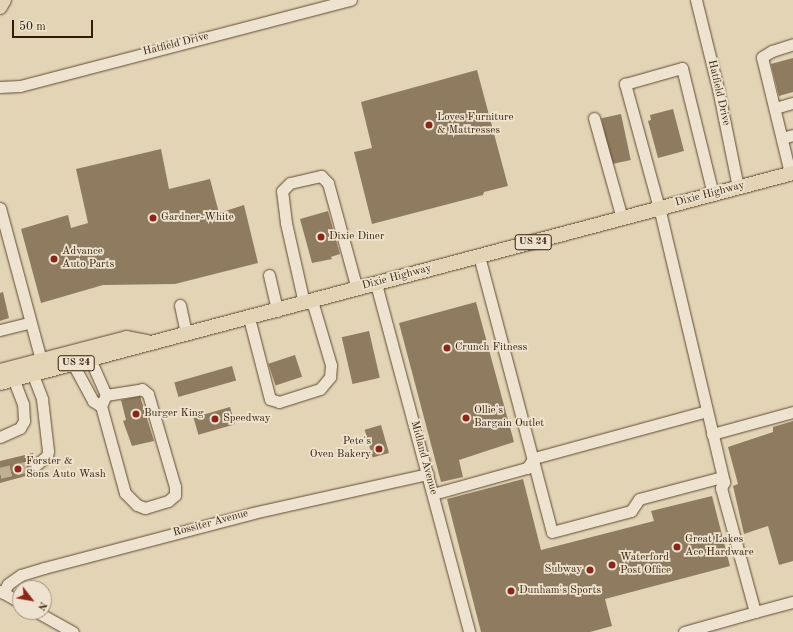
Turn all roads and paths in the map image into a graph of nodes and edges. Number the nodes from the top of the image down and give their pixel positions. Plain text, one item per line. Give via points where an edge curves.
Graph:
1 (4, 0) edge
2 (351, 0) edge
3 (696, 0) edge
4 (0, 7) edge
5 (793, 44) edge
6 (0, 87) edge
7 (793, 103) edge
8 (774, 108) junction
9 (594, 118) dead end
10 (793, 135) edge
11 (782, 138) junction
12 (792, 173) edge
13 (738, 187) junction
14 (713, 194) junction
15 (0, 208) edge
16 (659, 208) junction
17 (622, 218) junction
18 (2, 226) edge
19 (479, 256) junction
20 (269, 275) dead end
21 (376, 284) junction
22 (357, 289) junction
23 (308, 302) junction
24 (180, 305) dead end
25 (277, 311) junction
26 (249, 318) junction
27 (29, 323) junction
28 (0, 330) edge
29 (186, 334) junction
30 (151, 343) junction
31 (90, 359) junction
32 (40, 360) junction
33 (74, 364) junction
34 (0, 371) edge
35 (33, 375) junction
36 (14, 380) junction
37 (0, 384) edge
38 (106, 395) junction
39 (101, 406) junction
40 (707, 411) junction
41 (793, 412) edge
42 (712, 434) junction
43 (0, 437) edge
44 (534, 458) junction
45 (36, 465) tunnel mouth
46 (428, 474) junction
47 (722, 477) junction
48 (433, 494) junction
49 (2, 592) edge
50 (12, 598) edge
51 (793, 602) edge
52 (755, 612) junction
53 (51, 620) edge
54 (73, 632) edge
55 (469, 632) edge
56 (684, 632) edge

1 - 4 main road
2 - 6 street, Hatfield Drive via 20,86
3 - 13 street, Hatfield Drive
5 - 8 street via 772,50 762,57
7 - 8 street
8 - 11 street
9 - 17 street
10 - 11 street
11 - 12 street
12 - 13 main road, Dixie Highway / US 24
13 - 14 main road, Dixie Highway / US 24
14 - 16 main road, Dixie Highway / US 24
14 - 16 street via 682,68 625,84
15 - 18 street
16 - 17 main road, Dixie Highway / US 24
16 - 40 street
17 - 19 main road, Dixie Highway / US 24
18 - 27 street
19 - 21 main road, Dixie Highway / US 24
19 - 44 street
20 - 25 street
21 - 22 main road, Dixie Highway / US 24
21 - 46 street, Midland Avenue
22 - 23 main road, Dixie Highway / US 24
22 - 23 street via 328,184 321,176 290,183 282,191 286,223
23 - 25 main road, Dixie Highway / US 24
23 - 26 street via 319,326 331,365 330,377 320,389 279,402 270,399
24 - 29 street
25 - 26 main road, Dixie Highway / US 24
26 - 29 main road, Dixie Highway / US 24
27 - 28 street
27 - 32 street
29 - 30 main road, Dixie Highway / US 24
30 - 31 main road, Dixie Highway / US 24
30 - 32 main road via 127,338
31 - 33 main road, Dixie Highway / US 24
31 - 38 street
32 - 34 main road
33 - 35 main road, Dixie Highway / US 24
33 - 39 street via 93,401
35 - 36 main road, Dixie Highway / US 24
35 - 45 street via 42,399 48,451 47,456
36 - 37 main road, Dixie Highway / US 24
36 - 43 street via 23,404 24,421 20,428
38 - 39 street
38 - 39 street via 142,388 148,394 175,487 175,495 168,501 145,508 137,505 125,493
40 - 42 street
40 - 44 street
41 - 42 street
42 - 47 street
44 - 47 street via 552,532 631,511 638,499
44 - 48 street via 527,468
46 - 48 street, Midland Avenue
46 - 49 street, Rossiter Avenue via 253,513 44,568 21,575
47 - 52 street via 724,482 721,488
48 - 55 street, Midland Avenue
49 - 50 street
51 - 52 street
52 - 56 street
53 - 54 street

